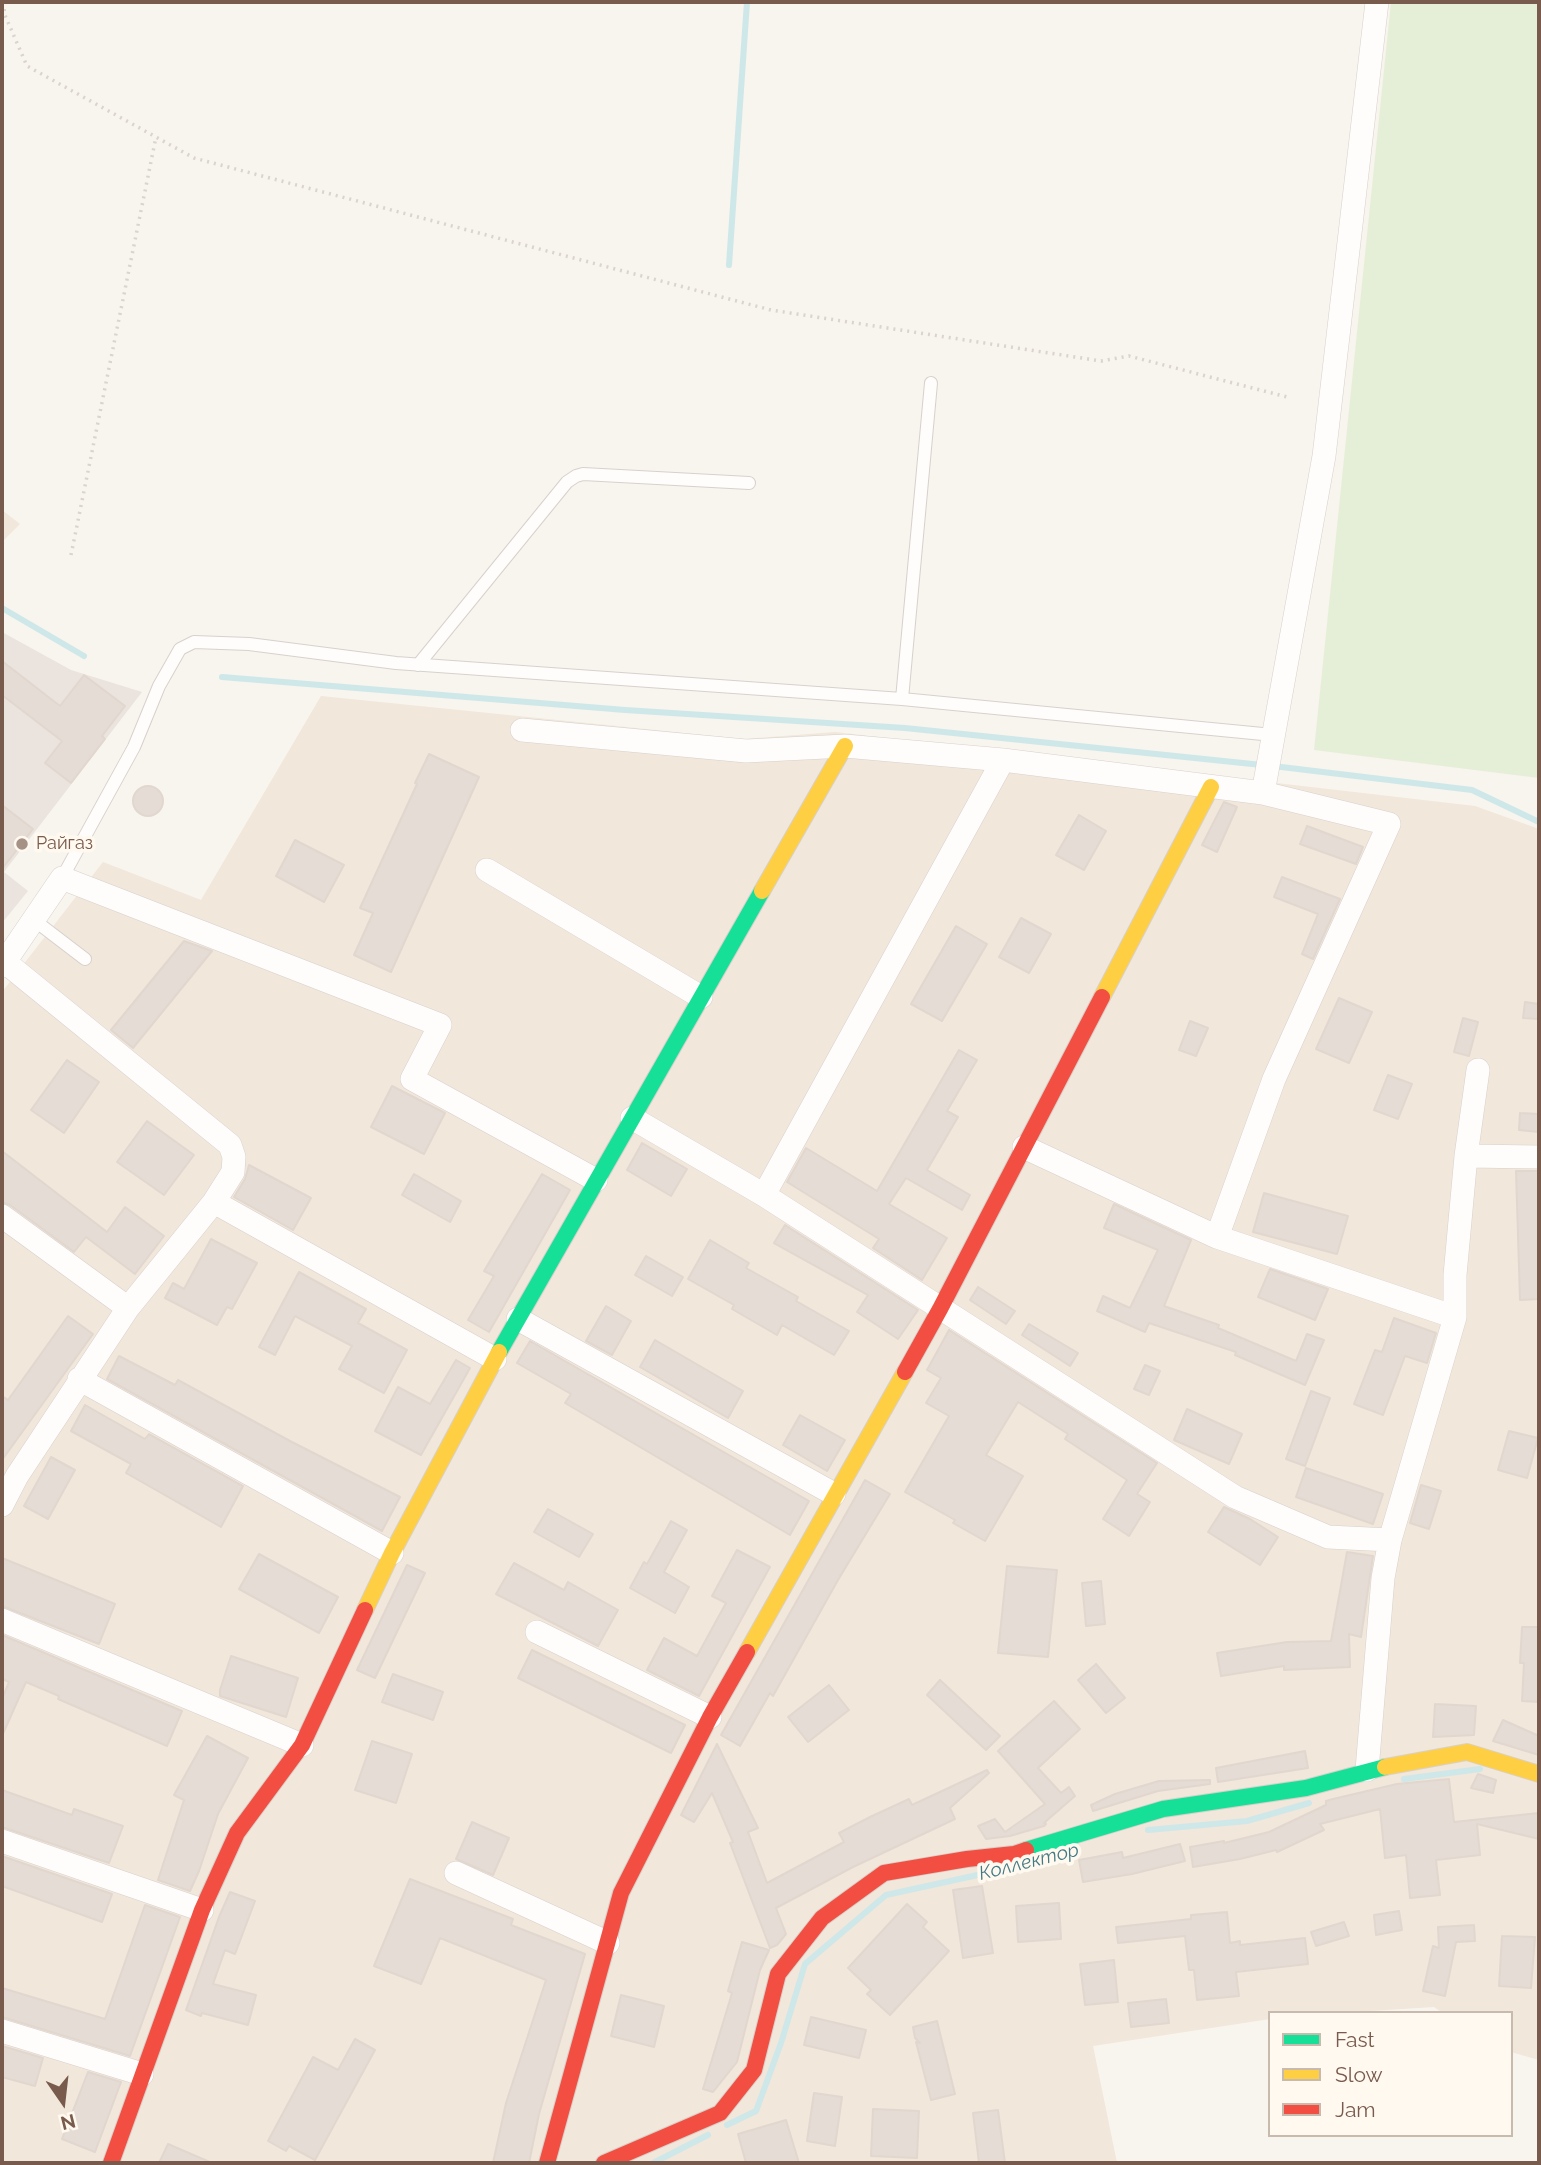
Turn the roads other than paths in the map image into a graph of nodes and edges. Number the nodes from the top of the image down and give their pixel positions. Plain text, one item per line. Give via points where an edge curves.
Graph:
1 (1377, 2) edge
2 (931, 383) dead end
3 (749, 483) dead end
4 (418, 665) junction
5 (902, 699) junction
6 (522, 730) dead end
7 (1273, 735) junction
8 (845, 746) junction
9 (1003, 760) junction
10 (1266, 775) junction
11 (1211, 787) junction
12 (487, 870) dead end
13 (62, 878) junction
14 (34, 920) junction
15 (85, 959) dead end
16 (3, 964) edge
17 (701, 996) junction
18 (1478, 1070) dead end
19 (632, 1118) junction
20 (1024, 1147) junction
21 (1466, 1156) junction
22 (1539, 1157) edge
23 (596, 1180) junction
24 (764, 1195) junction
25 (214, 1202) junction
26 (2, 1216) edge
27 (1217, 1237) junction
28 (128, 1308) junction
29 (940, 1309) junction
30 (1455, 1317) junction
31 (518, 1319) junction
32 (495, 1359) junction
33 (79, 1379) junction
34 (10, 1470) edge
35 (834, 1494) junction
36 (2, 1505) edge
37 (1390, 1540) junction
38 (392, 1553) junction
39 (2, 1620) edge
40 (537, 1632) dead end
41 (710, 1717) junction
42 (302, 1745) junction
43 (1367, 1770) junction
44 (1539, 1774) edge
45 (2, 1841) edge
46 (457, 1873) dead end
47 (202, 1910) junction
48 (608, 1943) junction
49 (2, 2031) edge
50 (142, 2074) junction
51 (608, 2162) edge
52 (111, 2163) edge
53 (547, 2163) edge

1 - 7 street via 1324,456
2 - 5 lane
3 - 4 lane via 576,476
4 - 5 lane
4 - 13 lane via 250,644 194,642 180,649 159,685 134,747
5 - 7 lane
6 - 8 street via 746,751
7 - 10 street
8 - 9 street
8 - 17 street
9 - 11 street
9 - 24 street
10 - 11 street
10 - 27 street via 1389,824 1274,1079
11 - 20 street
12 - 17 street
13 - 14 street
13 - 23 street via 440,1025 412,1079
14 - 15 lane
14 - 16 street
16 - 25 street via 230,1145 233,1172
17 - 19 street
18 - 21 street
19 - 23 street
19 - 24 street
20 - 27 street
20 - 29 street
21 - 22 street
21 - 30 street
23 - 31 street
24 - 29 street
25 - 28 street
25 - 32 street
26 - 28 street
27 - 30 street
28 - 33 street
29 - 35 street
29 - 37 street via 1235,1497 1328,1536
30 - 37 street
31 - 32 street
31 - 35 street
32 - 38 street
33 - 34 street
33 - 38 street
34 - 36 street
35 - 41 street
37 - 43 street
38 - 42 street
39 - 42 street
40 - 41 street
41 - 48 street via 621,1893
42 - 47 street via 237,1833
43 - 44 street via 1467,1752
43 - 51 street via 1306,1788 1163,1809 1014,1854 884,1873 822,1918 778,1974 754,2070 720,2113
45 - 47 street
46 - 48 street
47 - 50 street
48 - 53 street
49 - 50 street
50 - 52 street

